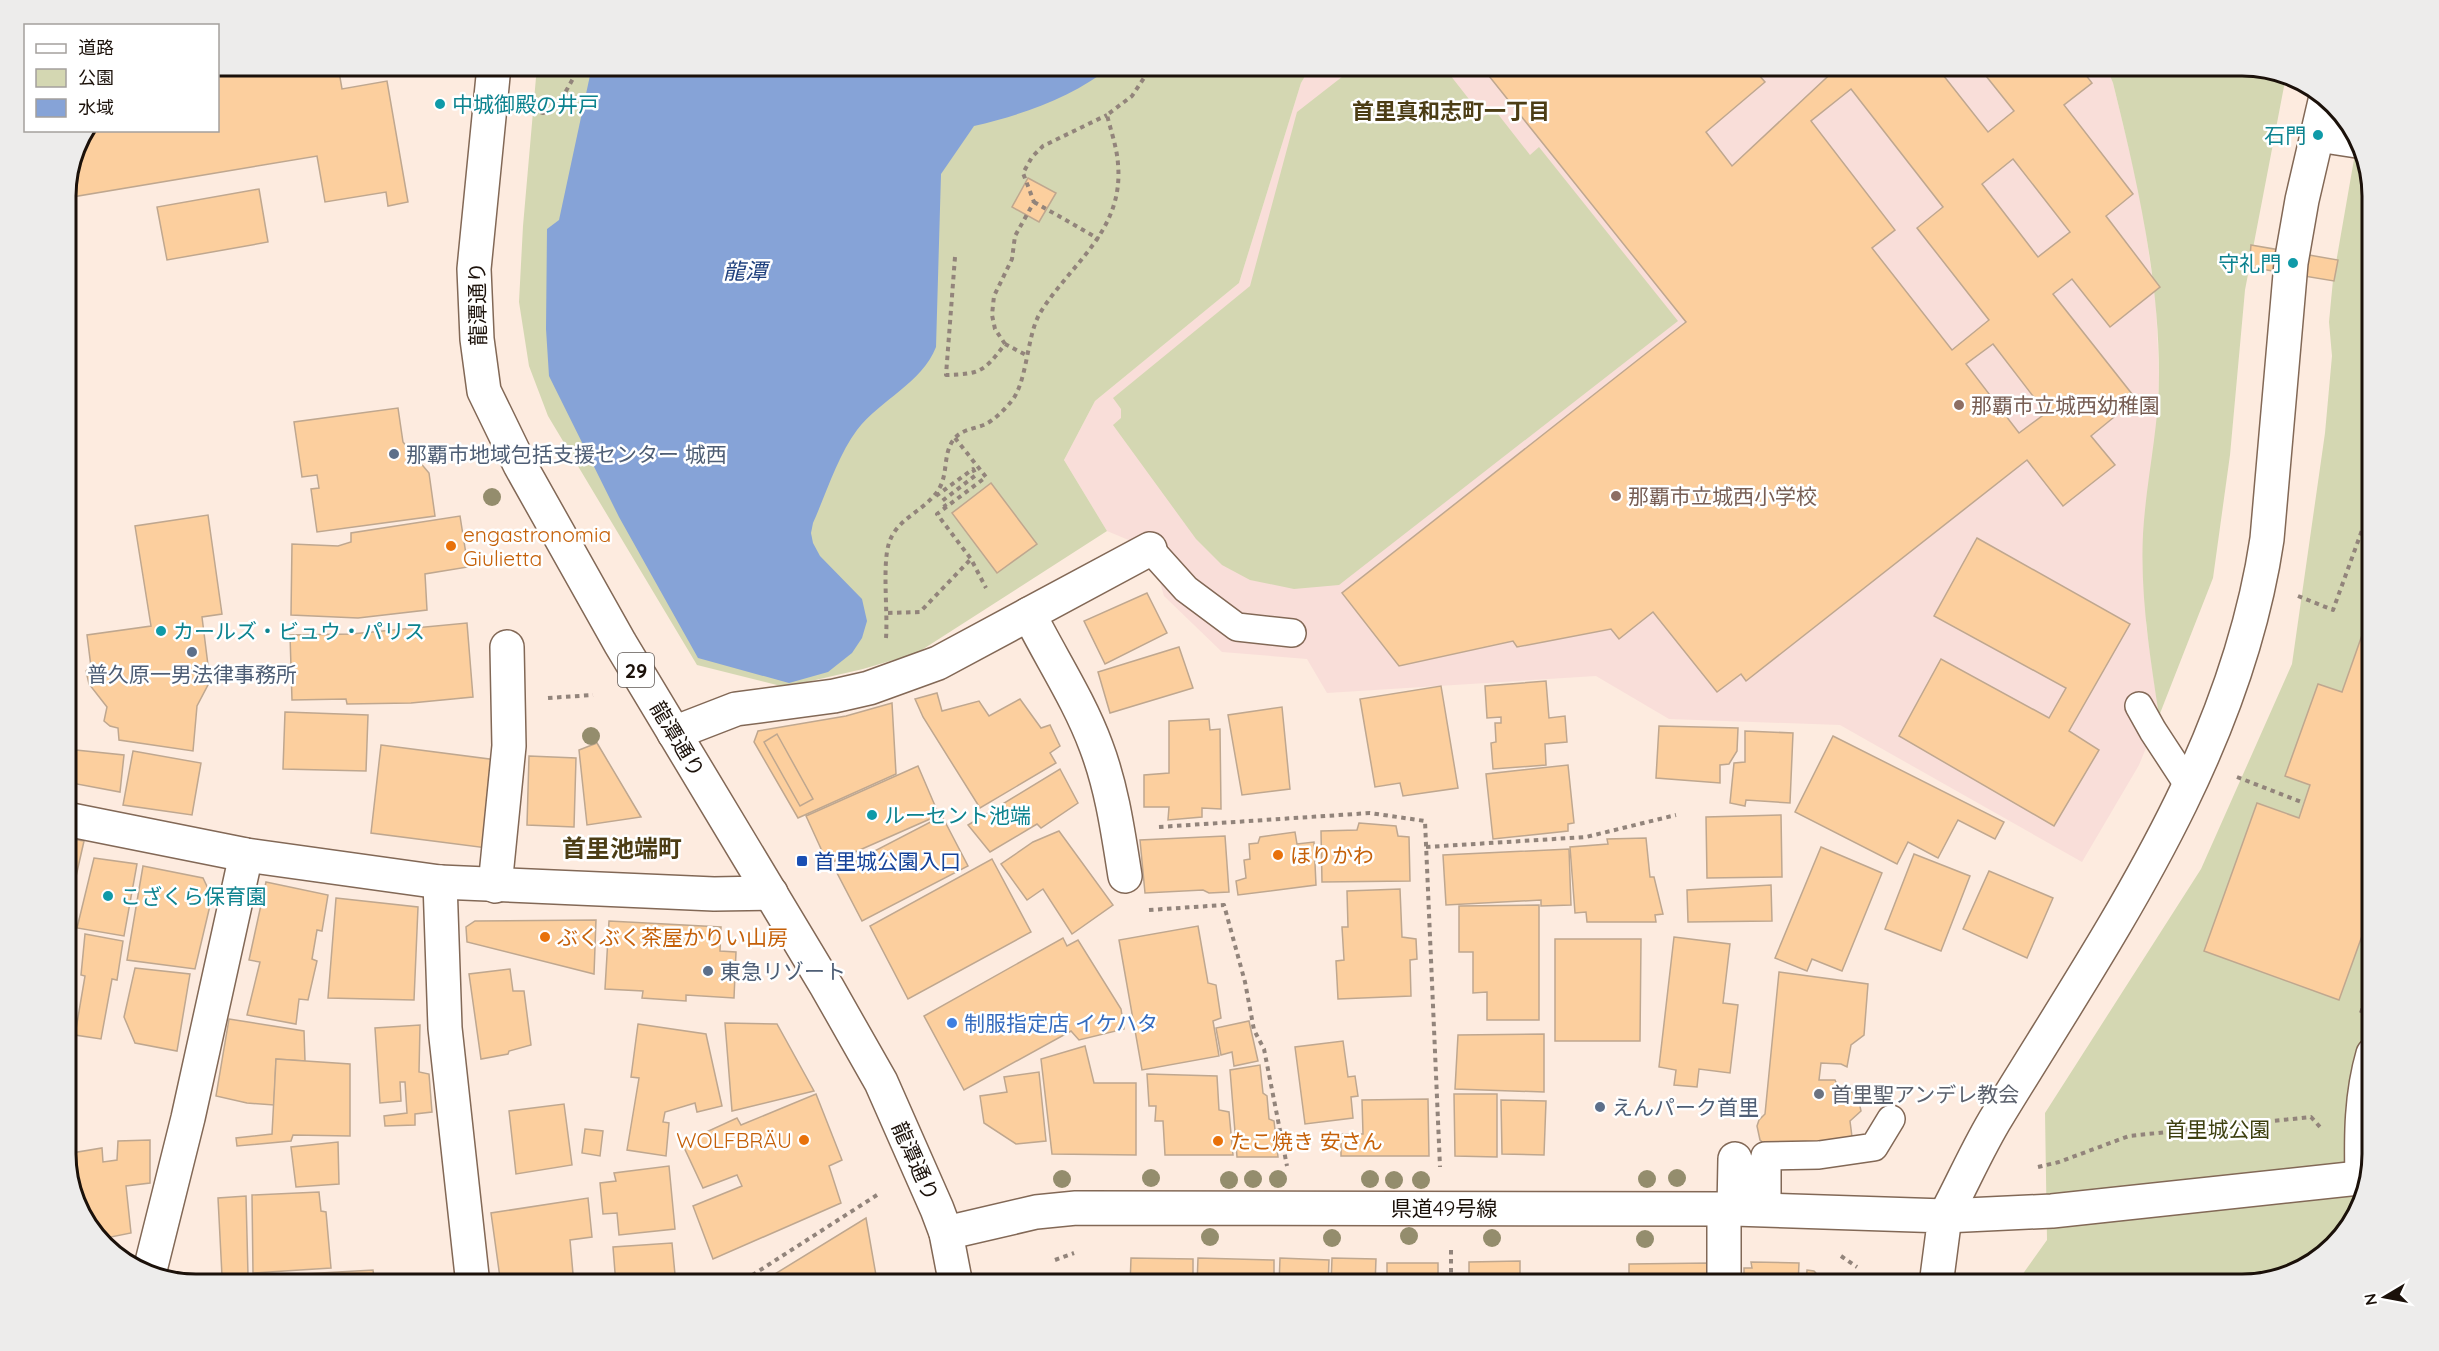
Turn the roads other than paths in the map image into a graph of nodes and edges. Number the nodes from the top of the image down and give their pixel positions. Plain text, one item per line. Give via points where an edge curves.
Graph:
1 (493, 76) edge
2 (2324, 108) edge
3 (2318, 135) junction
4 (2348, 140) edge
5 (1150, 549) joint
6 (1029, 614) junction
7 (1292, 633) dead end
8 (507, 647) dead end
9 (2139, 706) dead end
10 (674, 733) junction
11 (2195, 773) junction
12 (77, 821) edge
13 (246, 855) junction
14 (1125, 876) road end
15 (440, 882) junction
16 (495, 886) junction
17 (771, 892) junction
18 (1891, 1119) dead end
19 (2362, 1122) edge
20 (2362, 1142) edge
21 (1750, 1162) joint
22 (2360, 1178) edge
23 (1741, 1209) junction
24 (1945, 1216) junction
25 (946, 1233) junction
26 (151, 1265) edge
27 (472, 1274) edge
28 (954, 1274) edge
29 (1726, 1274) edge
30 (1937, 1274) edge

1 - 10 street, 龍潭通り / 29 via 474,268 484,390 520,465
2 - 3 street
3 - 4 street
3 - 11 street via 2291,263 2261,582 2243,648
5 - 6 street
5 - 7 lane via 1186,589 1237,627
6 - 10 street via 938,663 884,684 834,696 736,709
6 - 14 street via 1096,745 1113,803
8 - 16 street via 509,746
9 - 11 lane via 2152,731
10 - 17 street, 龍潭通り / 29
11 - 24 street via 2161,846 1997,1117
12 - 13 street
13 - 15 street
13 - 26 street
15 - 16 street
15 - 27 street via 445,1028
16 - 17 street via 714,894
17 - 25 street, 龍潭通り / 29 via 881,1082
18 - 21 lane via 1874,1147 1819,1155 1765,1156
19 - 20 street
21 - 23 street
22 - 24 street, 県道49号線 via 2041,1212
23 - 24 street, 県道49号線
23 - 25 street, 県道49号線 via 1076,1208 1036,1212
23 - 29 street
24 - 30 street
25 - 28 street, 龍潭通り / 29

